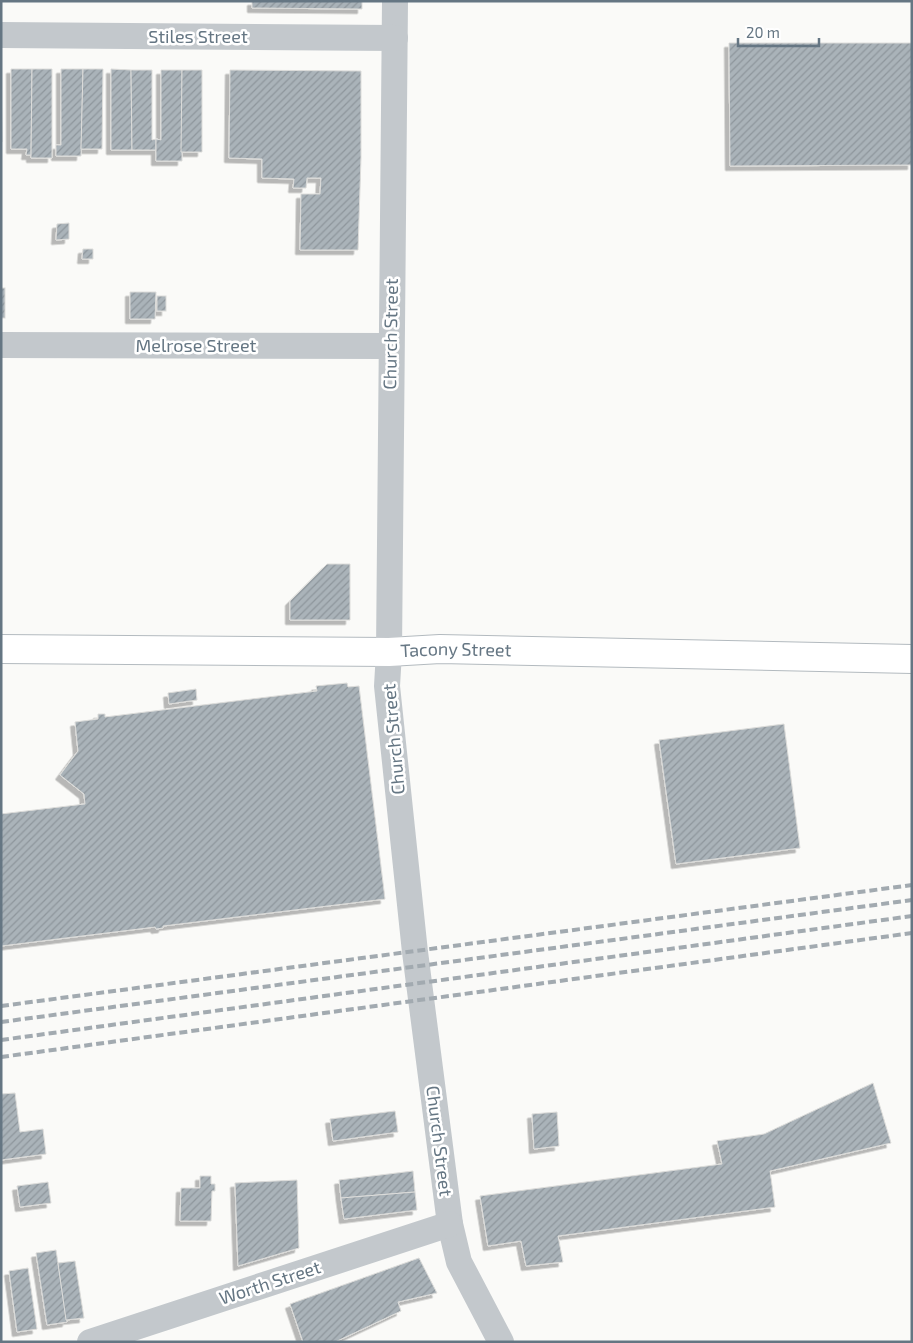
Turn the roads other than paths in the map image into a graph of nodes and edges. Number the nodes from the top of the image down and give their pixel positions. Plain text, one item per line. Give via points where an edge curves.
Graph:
1 (395, 1) edge
2 (1, 35) edge
3 (395, 38) junction
4 (1, 345) edge
5 (390, 346) junction
6 (1, 649) edge
7 (390, 652) junction
8 (912, 659) edge
9 (450, 1224) junction
10 (90, 1342) edge
11 (501, 1342) edge

1 - 3 street, Church Street
2 - 3 street, Stiles Street
3 - 5 street, Church Street
4 - 5 street, Melrose Street
5 - 7 street, Church Street
6 - 7 main road, Tacony Street
7 - 8 main road, Tacony Street via 440,649
7 - 9 street, Church Street via 387,686 415,952
9 - 10 street, Worth Street
9 - 11 street, Church Street via 459,1262

